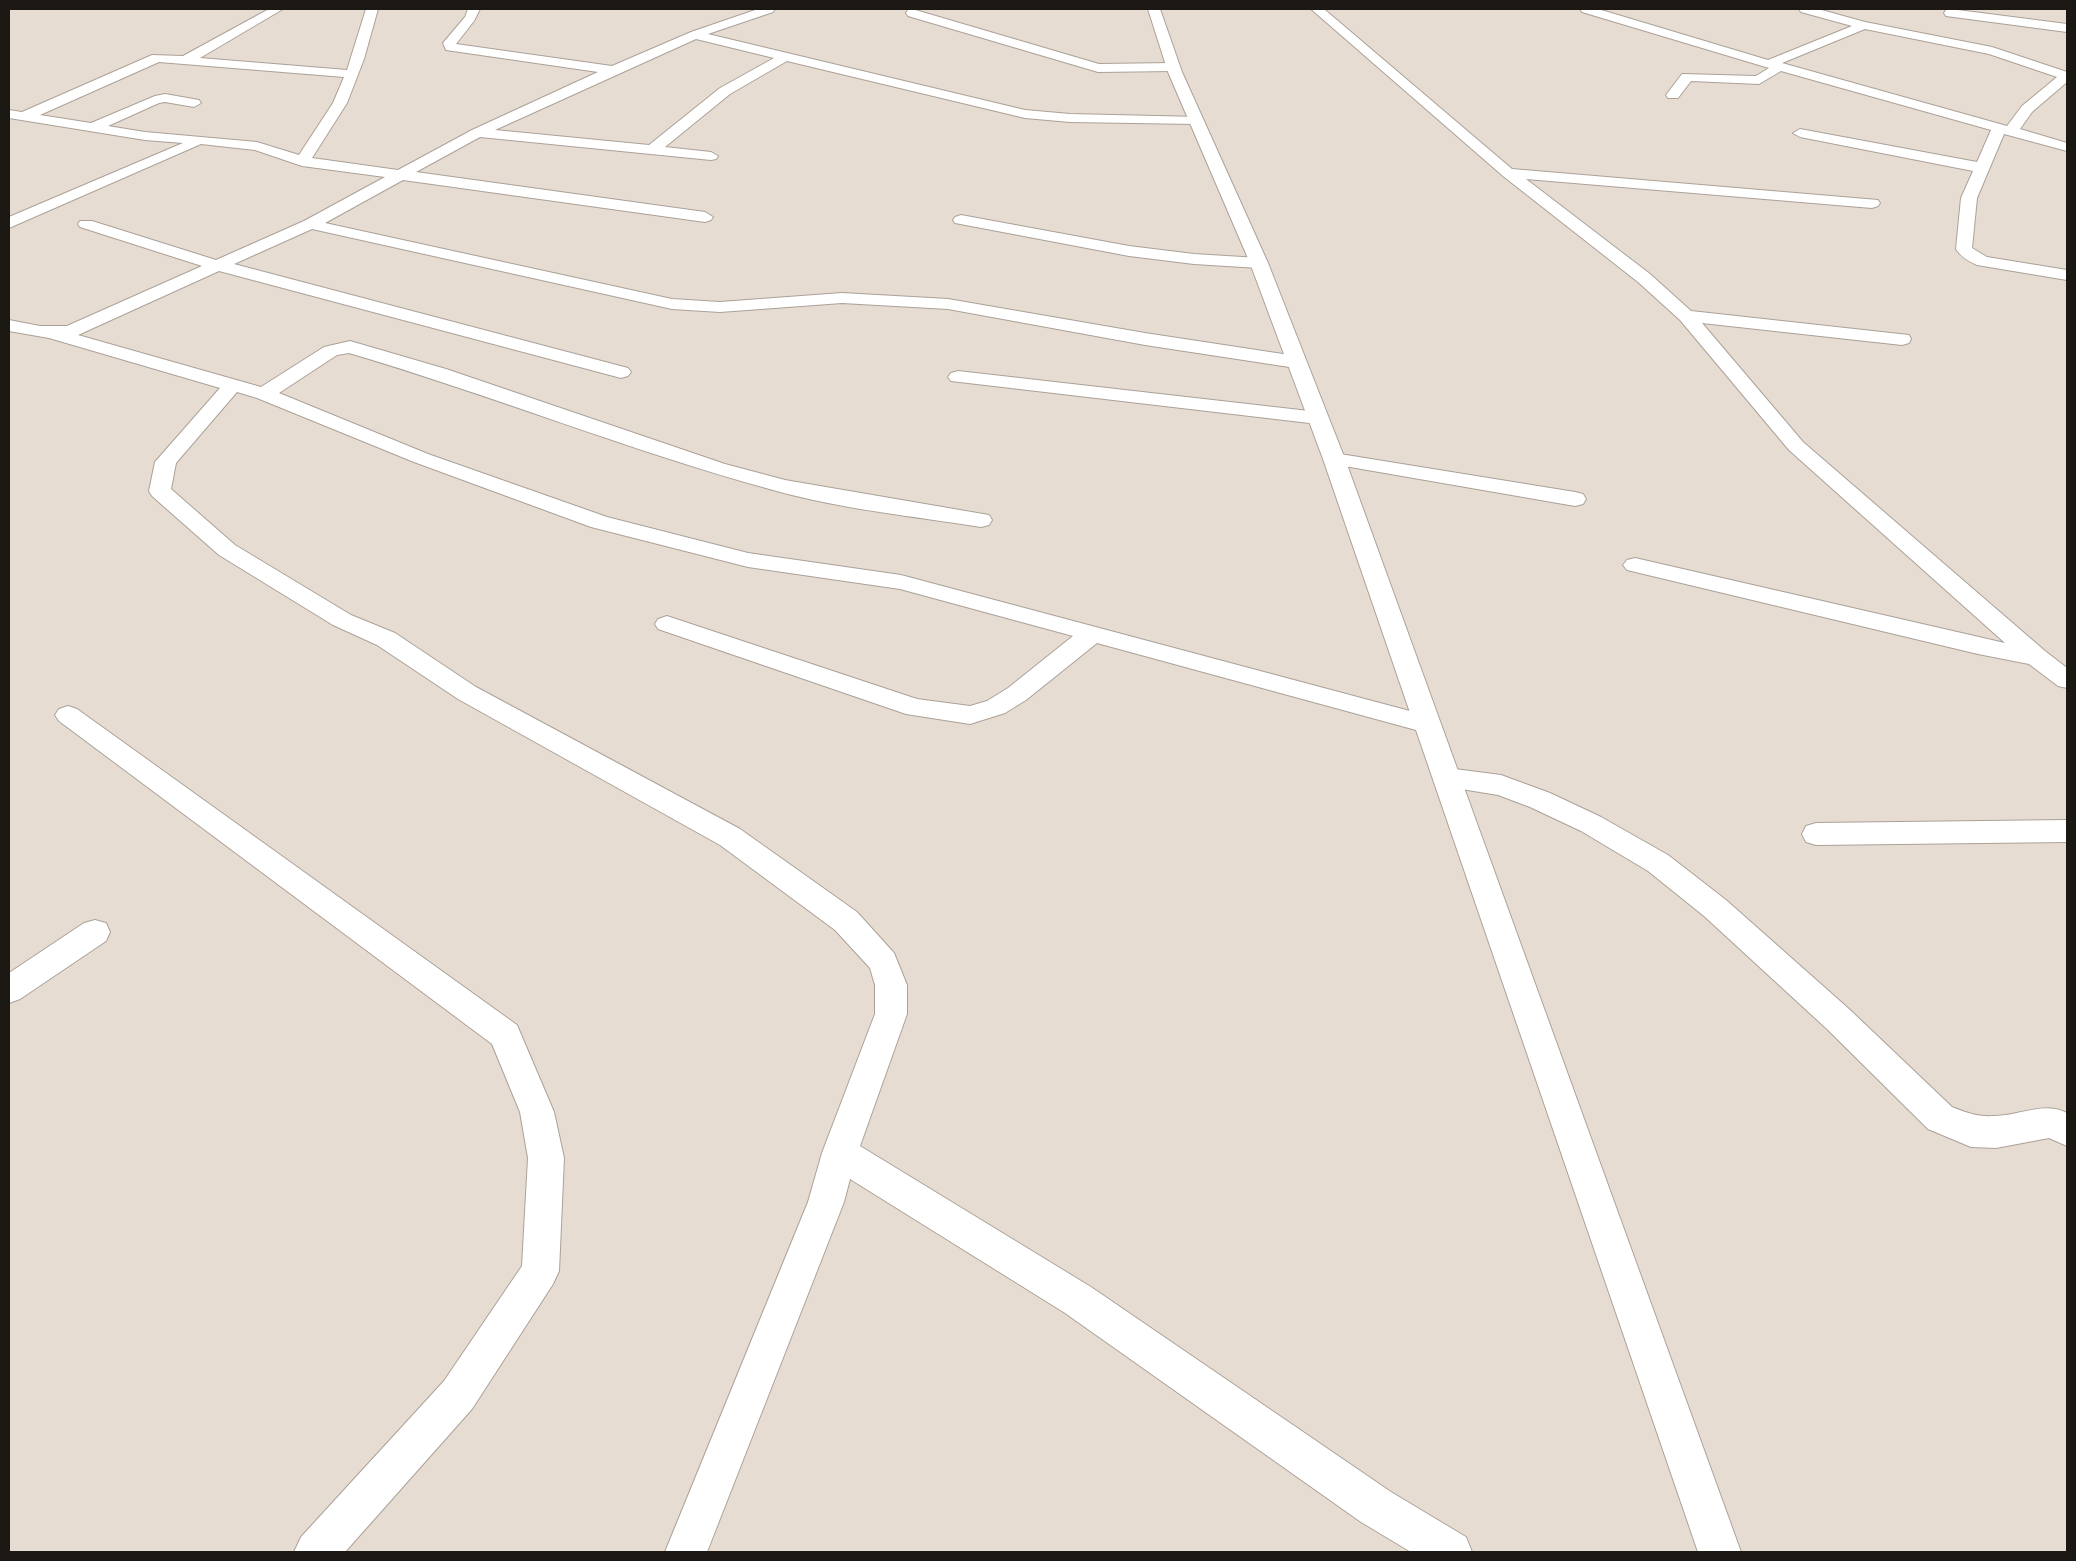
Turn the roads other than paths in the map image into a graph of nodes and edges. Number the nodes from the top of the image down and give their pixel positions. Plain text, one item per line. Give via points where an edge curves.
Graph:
1 (277, 9) edge
2 (372, 9) edge
3 (474, 9) edge
4 (769, 9) edge
5 (1154, 9) edge
6 (1317, 9) edge
7 (1586, 9) edge
8 (1806, 9) edge
9 (912, 13) dead end
10 (1950, 13) dead end
11 (1864, 25) junction
12 (2067, 28) edge
13 (695, 35) junction
14 (784, 57) junction
15 (186, 60) junction
16 (1774, 65) junction
17 (1173, 67) junction
18 (613, 70) junction
19 (352, 74) junction
20 (2067, 76) edge
21 (1673, 95) dead end
22 (194, 103) dead end
23 (9, 114) edge
24 (25, 116) junction
25 (1195, 120) junction
26 (91, 128) junction
27 (2005, 131) junction
28 (477, 133) junction
29 (1800, 133) dead end
30 (204, 140) junction
31 (2067, 147) edge
32 (652, 150) junction
33 (711, 156) dead end
34 (302, 161) junction
35 (1983, 168) junction
36 (1508, 173) junction
37 (397, 176) junction
38 (1872, 203) dead end
39 (705, 217) dead end
40 (961, 220) dead end
41 (9, 223) edge
42 (86, 224) dead end
43 (310, 224) junction
44 (1259, 263) junction
45 (216, 265) junction
46 (2067, 275) edge
47 (1686, 316) junction
48 (9, 325) edge
49 (45, 333) junction
50 (1902, 338) dead end
51 (15, 344) dead end
52 (1296, 362) junction
53 (621, 372) dead end
54 (958, 376) dead end
55 (233, 385) junction
56 (264, 394) junction
57 (1318, 418) junction
58 (1334, 459) junction
59 (1575, 498) dead end
60 (981, 520) dead end
61 (1635, 564) dead end
62 (667, 624) dead end
63 (1092, 634) junction
64 (2036, 657) junction
65 (2067, 680) edge
66 (68, 715) dead end
67 (1427, 724) junction
68 (1446, 778) junction
69 (2067, 830) edge
70 (1816, 834) dead end
71 (95, 932) dead end
72 (9, 990) edge
73 (2067, 1130) edge
74 (840, 1153) junction
75 (316, 1552) edge
76 (686, 1552) edge
77 (1451, 1552) edge
78 (1720, 1552) edge

1 - 15 main road
2 - 19 main road
3 - 18 main road via 469,20 452,37 448,44 450,47
4 - 13 main road
5 - 17 main road
6 - 36 main road
7 - 16 main road
8 - 11 main road
9 - 17 main road via 1098,68
10 - 12 main road
11 - 16 main road
11 - 20 main road via 1992,51
13 - 14 main road
13 - 18 main road
14 - 25 main road via 1025,114
14 - 32 main road via 725,91
15 - 19 main road
15 - 24 main road via 152,60
16 - 21 main road via 1759,80 1692,75 1684,79
16 - 27 main road
17 - 25 main road
18 - 28 main road
19 - 34 main road via 340,103
20 - 27 main road
22 - 26 main road via 165,98 155,100
23 - 24 main road
24 - 26 main road
25 - 44 main road
26 - 30 main road
27 - 31 main road
27 - 35 main road
28 - 32 main road
28 - 37 main road
29 - 35 main road
30 - 34 main road via 257,146
30 - 41 main road
32 - 33 main road
34 - 37 main road
35 - 46 main road via 1968,198 1964,249 1971,256 1990,263
36 - 38 main road
36 - 47 main road via 1644,278
37 - 39 main road
37 - 43 main road
40 - 44 main road via 1129,252
42 - 45 main road
43 - 45 main road
43 - 52 main road via 672,304 720,307 842,298 948,304
44 - 52 main road
45 - 49 main road via 71,331
45 - 53 main road
47 - 50 main road
47 - 64 main road via 1796,446
48 - 49 main road
49 - 51 main road
49 - 55 main road
52 - 57 main road
54 - 57 main road
55 - 56 main road
55 - 74 main road via 166,462 160,491 227,550 342,620 386,639 466,693 730,837 846,921 883,962 892,985 891,1014
56 - 60 main road via 331,351 350,347 439,373 718,468 782,486
56 - 63 main road via 421,458 599,522 748,560 901,582
57 - 58 main road
58 - 59 main road
58 - 67 main road
61 - 64 main road
62 - 63 main road via 915,708 970,715 996,708
63 - 67 main road
64 - 65 main road
66 - 75 main road via 505,1035 537,1112 546,1158 540,1271 458,1395
67 - 68 main road
68 - 73 main road via 1501,785 1540,800 1591,824 1658,863 1715,908 1940,1118 1971,1131 1996,1132 2050,1122
68 - 78 main road
69 - 70 main road
71 - 72 main road
74 - 76 main road via 826,1202
74 - 77 main road via 1078,1300 1376,1506

